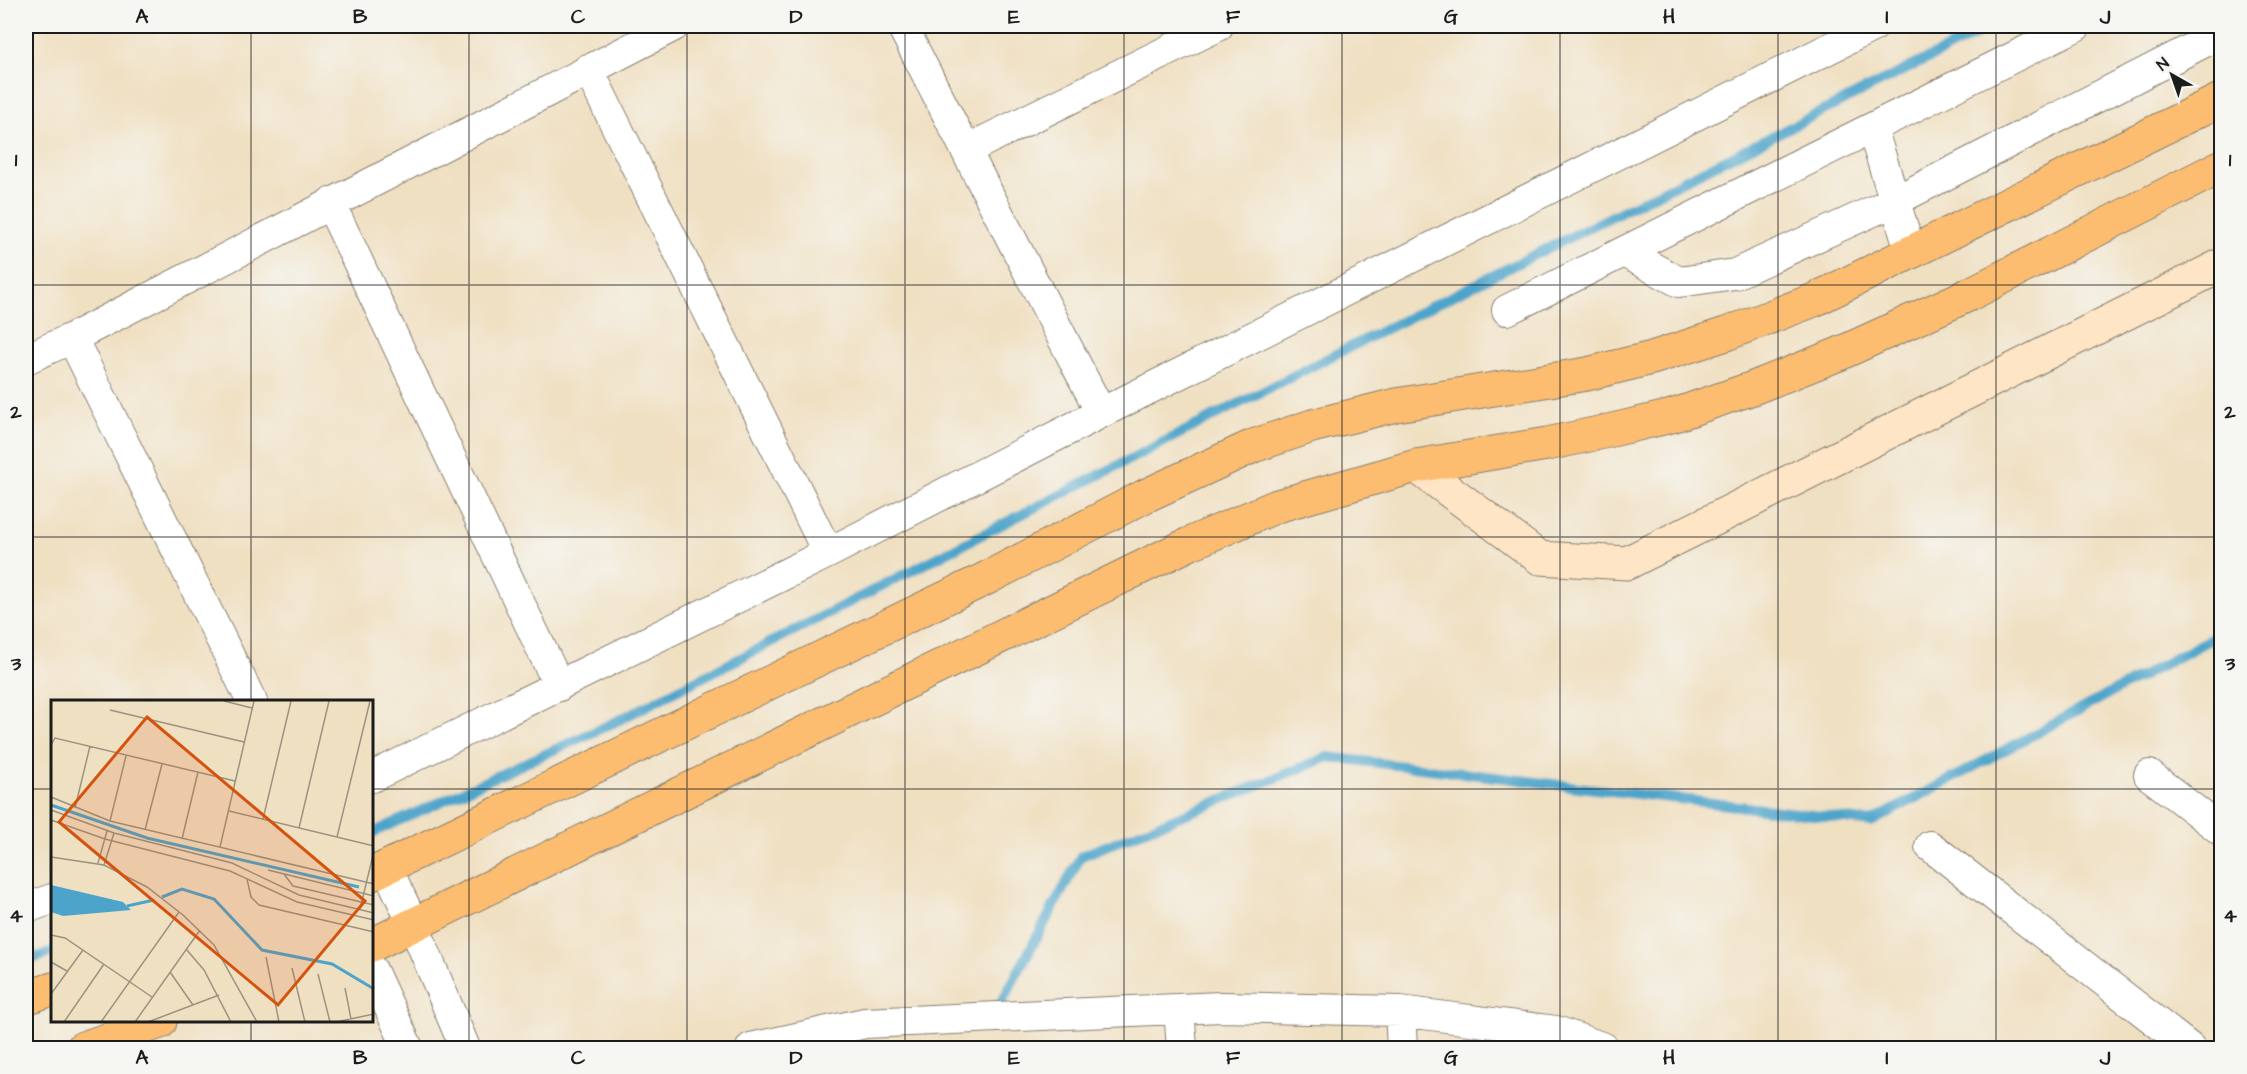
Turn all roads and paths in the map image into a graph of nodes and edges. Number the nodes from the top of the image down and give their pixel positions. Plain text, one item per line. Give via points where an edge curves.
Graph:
1 (674, 26) edge
2 (902, 26) edge
3 (1218, 26) edge
4 (1874, 26) edge
5 (2076, 26) edge
6 (2222, 33) edge
7 (588, 69) junction
8 (2222, 99) edge
9 (1872, 128) junction
10 (966, 150) junction
11 (2222, 166) edge
12 (1895, 201) junction
13 (330, 203) junction
14 (1624, 252) junction
15 (1911, 253) junction
16 (2222, 265) edge
17 (1508, 310) dead end
18 (72, 338) junction
19 (26, 360) edge
20 (1101, 413) junction
21 (1416, 466) junction
22 (828, 553) junction
23 (559, 686) junction
24 (251, 700) edge
25 (2149, 775) dead end
26 (374, 776) edge
27 (2222, 831) edge
28 (1930, 846) dead end
29 (379, 871) edge
30 (414, 926) junction
31 (374, 944) edge
32 (374, 974) edge
33 (51, 989) edge
34 (26, 998) edge
35 (1179, 1009) junction
36 (1400, 1011) junction
37 (157, 1023) edge
38 (83, 1048) edge
39 (408, 1048) edge
40 (465, 1048) edge
41 (751, 1048) edge
42 (1182, 1048) edge
43 (1402, 1048) edge
44 (1604, 1048) edge
45 (2190, 1048) edge

1 - 7 street
2 - 10 street
3 - 10 street
4 - 20 street
5 - 9 street
6 - 12 street
7 - 13 street
7 - 22 street
8 - 15 main road
9 - 12 street
9 - 14 street
10 - 20 street
11 - 21 main road via 1968,295 1753,388 1672,416 1608,432
12 - 14 street via 1735,274 1679,282
12 - 15 street
13 - 18 street
13 - 23 street
14 - 17 street
15 - 29 main road via 1814,300 1652,358 1587,374 1396,405 1253,446 1145,495 989,577
16 - 21 street via 1628,563 1540,558
18 - 19 street
18 - 24 street
20 - 22 street
21 - 30 main road via 1276,506 1189,544
22 - 23 street
23 - 26 street
25 - 27 street
28 - 45 street
29 - 30 street
30 - 31 main road
30 - 40 street
32 - 39 street
33 - 34 main road
35 - 36 street
35 - 41 street via 865,1023
35 - 42 street
36 - 43 street
36 - 44 street via 1556,1031
37 - 38 main road

